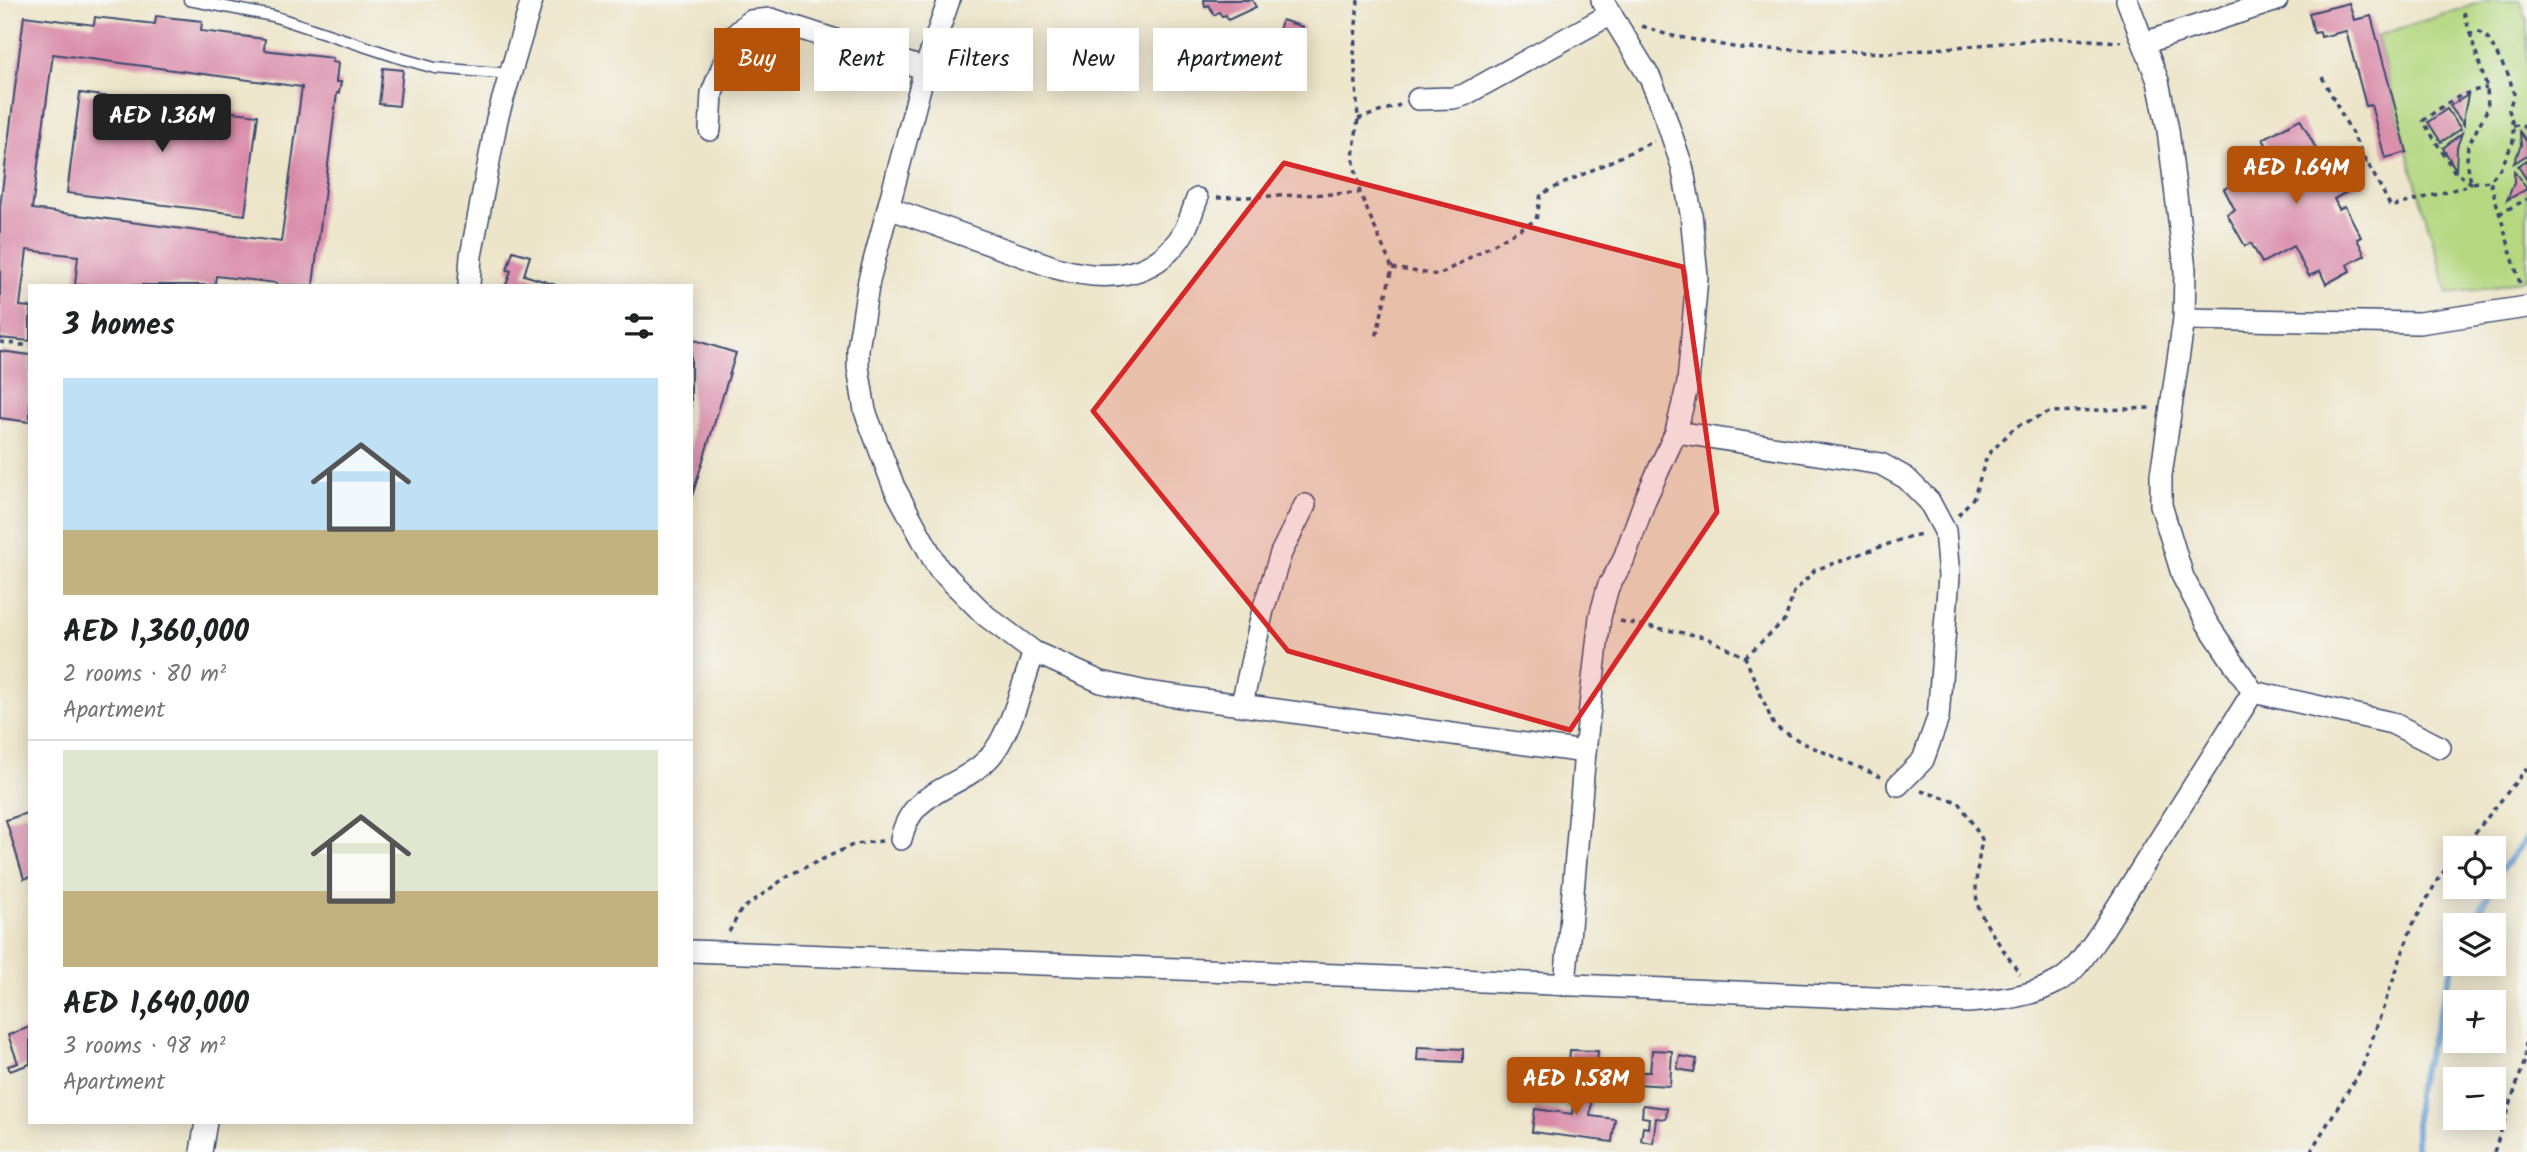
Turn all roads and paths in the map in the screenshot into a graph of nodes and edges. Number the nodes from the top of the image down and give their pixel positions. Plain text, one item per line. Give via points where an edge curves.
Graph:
1 (189, 0) edge
2 (531, 0) edge
3 (949, 0) edge
4 (1358, 0) edge
5 (2127, 0) edge
6 (2277, 0) edge
7 (1606, 7) edge
8 (2464, 12) dead end
9 (939, 28) edge
10 (2470, 33) junction
11 (2144, 43) junction
12 (923, 68) edge
13 (512, 74) junction
14 (923, 77) edge
15 (2322, 77) dead end
16 (2487, 88) junction
17 (1418, 99) joint
18 (1358, 119) junction
19 (2513, 126) junction
20 (710, 130) dead end
21 (2527, 132) edge
22 (1671, 133) junction
23 (2367, 162) junction
24 (2348, 172) dead end
25 (2490, 181) junction
26 (2471, 183) junction
27 (1360, 193) junction
28 (1197, 199) joint
29 (2527, 199) edge
30 (889, 208) junction
31 (2500, 214) junction
32 (1392, 268) junction
33 (469, 284) edge
34 (2525, 300) edge
35 (2184, 319) junction
36 (1376, 338) dead end
37 (0, 342) edge
38 (28, 346) edge
39 (1676, 432) junction
40 (1306, 505) dead end
41 (1600, 617) junction
42 (1034, 652) junction
43 (2253, 692) junction
44 (1242, 704) junction
45 (2440, 747) dead end
46 (1585, 752) junction
47 (2527, 768) edge
48 (1898, 785) junction
49 (2472, 836) edge
50 (901, 839) joint
51 (2443, 873) edge
52 (693, 951) edge
53 (718, 952) junction
54 (1565, 985) junction
55 (2033, 992) junction
56 (2527, 1017) edge
57 (206, 1124) edge
58 (201, 1152) edge
59 (2310, 1152) edge
60 (2494, 1152) edge

1 - 13 lane via 274,16 435,68
2 - 13 street
3 - 9 street
4 - 18 path via 1354,50
5 - 11 street
6 - 11 street
7 - 11 path via 1668,35 1739,48 1890,52 2057,38
7 - 17 street via 1464,95
7 - 22 street via 1650,78
8 - 10 path
10 - 16 path
10 - 19 path via 2487,37 2508,75 2514,93 2509,110
11 - 35 street via 2168,130 2185,269
12 - 20 street via 771,19 750,21 735,35 712,93
13 - 33 street via 497,119
14 - 30 street
15 - 23 path
16 - 26 path via 2488,108 2468,146
16 - 26 path via 2473,90 2423,121 2454,171
17 - 18 path
18 - 27 path via 1353,157
19 - 21 path via 2522,124
19 - 25 path via 2513,142
22 - 32 path via 1541,194 1536,220 1439,275
22 - 39 street via 1691,213 1697,277 1688,383
23 - 24 path
23 - 26 path via 2391,207
25 - 26 path
25 - 31 path
27 - 28 path
27 - 32 path
28 - 30 street via 1186,229 1167,255 1139,270 1112,276 1084,276 1056,268
29 - 31 path
30 - 42 street via 869,280 858,349 865,411 894,487 938,568 986,616
31 - 34 path
32 - 36 path
34 - 35 street via 2419,323
35 - 43 street via 2161,475 2161,505 2183,578
37 - 38 path
39 - 41 street via 1608,587
39 - 48 street via 1881,464 1906,478 1930,501 1945,531 1949,576 1938,718 1923,760
40 - 44 street via 1281,553
41 - 46 street
41 - 48 path via 1705,637 1745,657 1774,726
42 - 44 street via 1101,682
42 - 50 street via 1004,736 991,756 970,775 918,803 905,821
43 - 45 street via 2392,723
43 - 55 street via 2087,951 2061,980
44 - 46 street
46 - 54 street
47 - 49 path
48 - 55 path via 1959,802 1982,839 1976,903
50 - 53 path via 855,844 789,875 741,910
51 - 59 path via 2412,926 2362,1068
52 - 53 street
53 - 54 street
54 - 55 street via 1968,1002 2005,1000
56 - 60 path via 2525,1060
57 - 58 street

